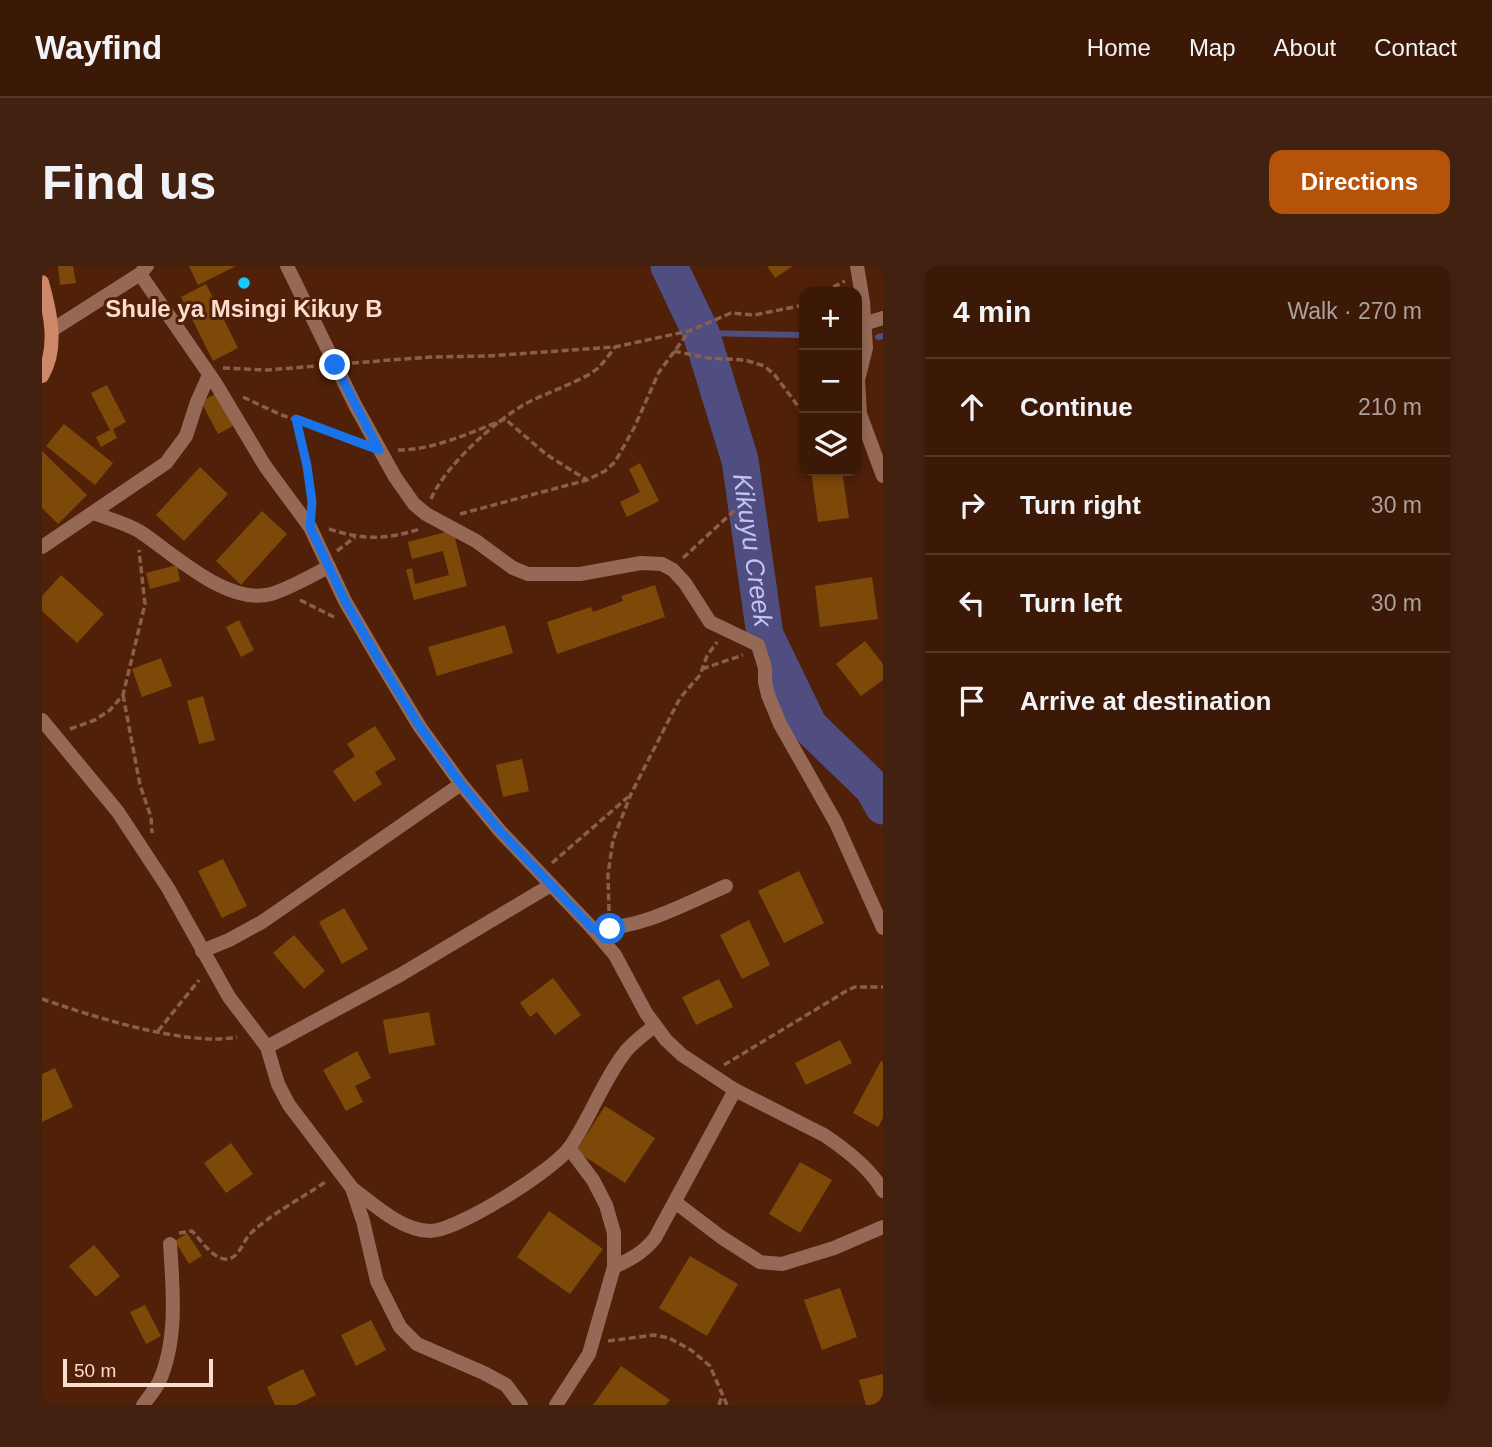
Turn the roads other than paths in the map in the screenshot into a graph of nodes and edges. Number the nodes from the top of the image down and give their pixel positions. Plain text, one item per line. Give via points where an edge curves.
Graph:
1 (287, 266) edge
2 (857, 266) edge
3 (143, 270) edge
4 (42, 282) edge
5 (883, 318) edge
6 (864, 324) junction
7 (52, 330) junction
8 (209, 375) junction
9 (42, 376) edge
10 (883, 476) edge
11 (94, 513) junction
12 (42, 547) edge
13 (329, 567) junction
14 (42, 720) edge
15 (461, 784) junction
16 (551, 885) junction
17 (726, 886) dead end
18 (883, 928) edge
19 (593, 929) junction
20 (206, 957) junction
21 (654, 1026) junction
22 (267, 1047) junction
23 (735, 1090) junction
24 (569, 1148) junction
25 (352, 1188) junction
26 (883, 1191) edge
27 (675, 1202) junction
28 (883, 1227) edge
29 (170, 1244) road end
30 (614, 1267) junction
31 (143, 1405) edge
32 (521, 1405) edge
33 (556, 1405) edge

1 - 18 street via 379,450 408,495 431,518 528,574 580,574 662,564 685,583 710,622 754,642 761,652 765,682 780,724 836,823
2 - 6 street
3 - 7 street
3 - 8 street
4 - 7 street
5 - 6 street
6 - 10 street via 866,348 858,380 860,414
7 - 9 street
8 - 11 street via 177,450 166,463
8 - 13 street via 265,466 310,527
11 - 12 street
11 - 13 street via 135,529 195,573 225,588 268,594
13 - 15 street via 420,727
14 - 20 street via 111,803
15 - 16 street
15 - 20 street
16 - 19 street
16 - 22 street
17 - 19 street via 634,924
19 - 21 street via 624,970
20 - 22 street
21 - 23 street via 682,1055
21 - 24 street via 624,1053
22 - 25 street via 289,1105
23 - 26 street via 824,1135
23 - 27 street
24 - 25 street via 530,1180 450,1228 429,1231 408,1225
24 - 30 street via 606,1205 614,1233
25 - 32 street via 377,1281 400,1327 417,1344 506,1385
27 - 28 street via 760,1262 782,1264
27 - 30 street via 646,1249
29 - 31 street via 174,1297 167,1354 158,1384
30 - 33 street via 589,1353

